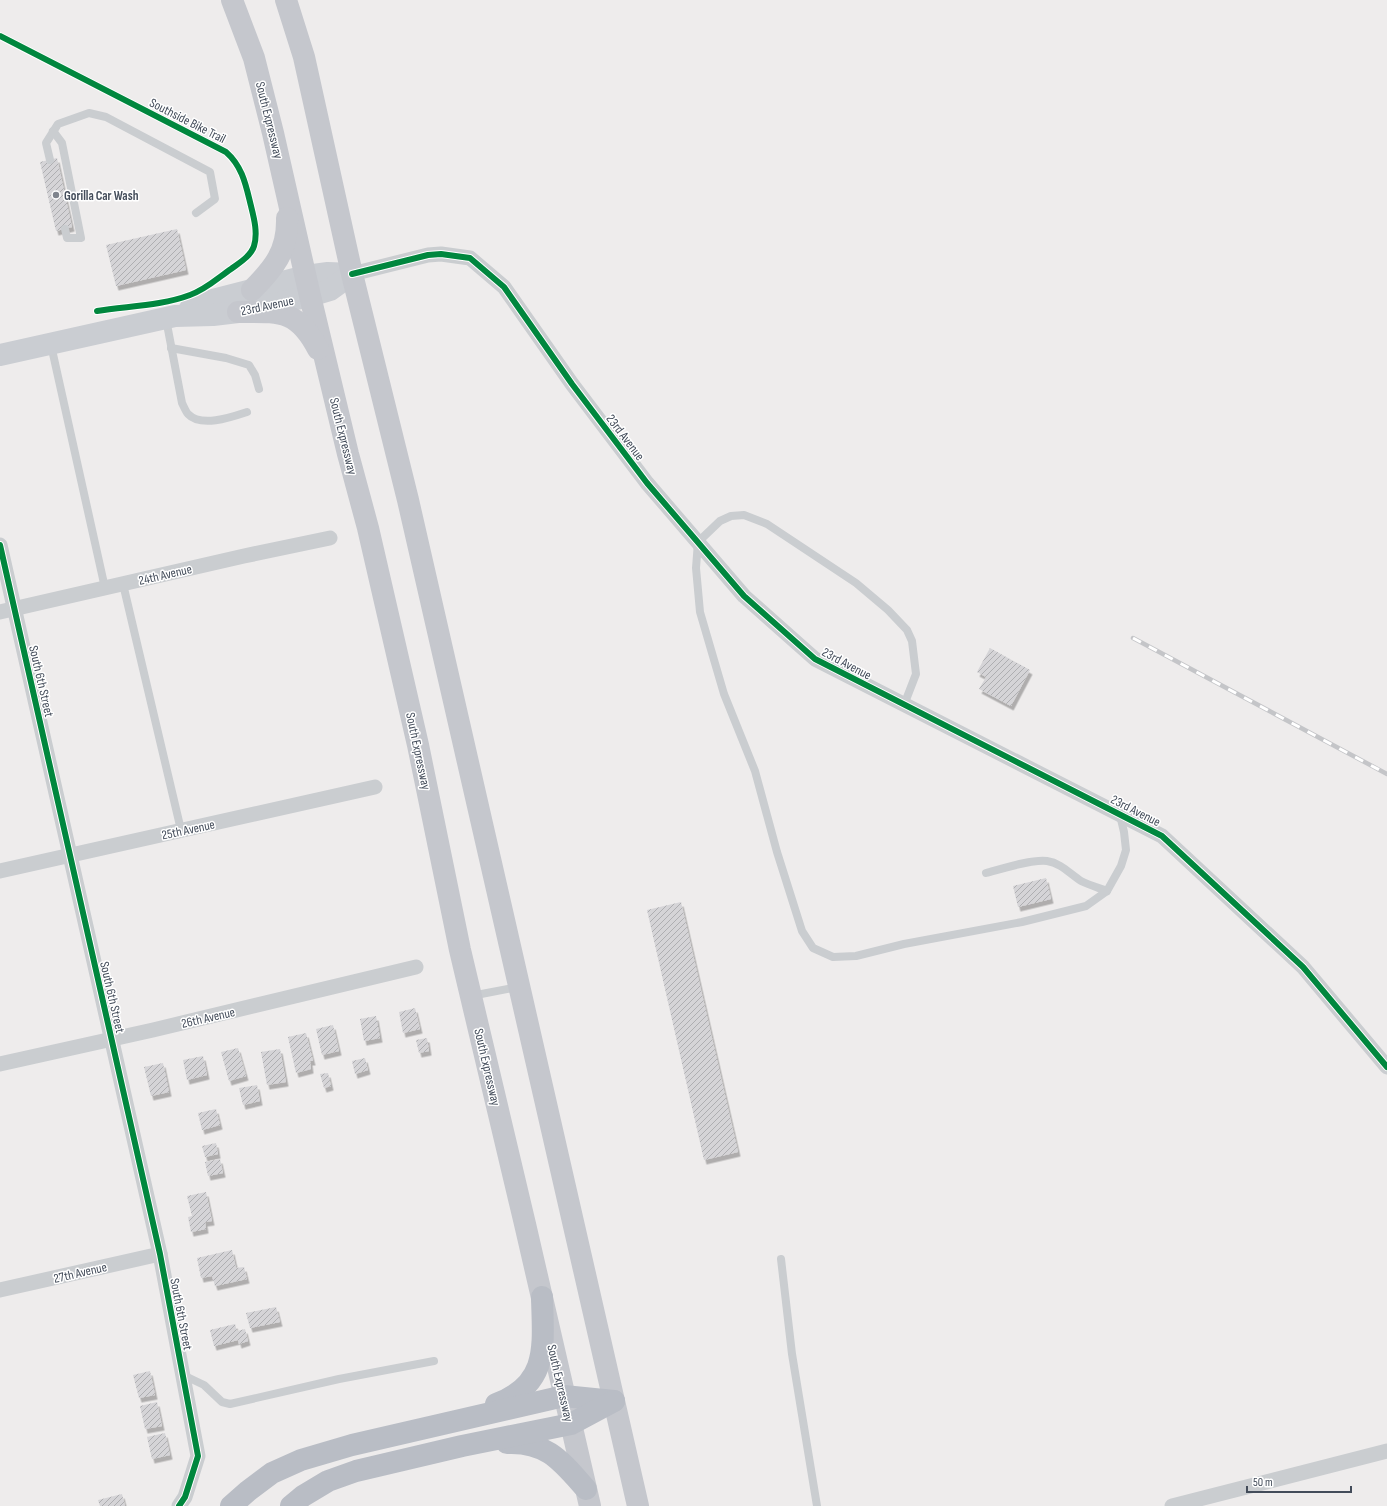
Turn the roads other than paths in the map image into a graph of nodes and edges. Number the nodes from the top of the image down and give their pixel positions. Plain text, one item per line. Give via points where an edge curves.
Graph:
1 (232, 0) edge
2 (286, 0) edge
3 (53, 131) junction
4 (50, 160) dead end
5 (286, 185) junction
6 (196, 213) dead end
7 (65, 229) dead end
8 (352, 274) junction
9 (308, 286) junction
10 (252, 290) junction
11 (238, 312) junction
12 (171, 318) junction
13 (51, 344) junction
14 (171, 348) junction
15 (0, 355) edge
16 (328, 368) junction
17 (259, 389) dead end
18 (247, 412) dead end
19 (330, 538) dead end
20 (698, 542) junction
21 (0, 545) edge
22 (123, 584) junction
23 (105, 588) junction
24 (7, 610) edge
25 (904, 705) junction
26 (375, 788) dead end
27 (1120, 814) junction
28 (181, 830) junction
29 (69, 855) junction
30 (0, 870) edge
31 (986, 873) dead end
32 (1108, 891) junction
33 (416, 967) dead end
34 (519, 987) junction
35 (471, 996) junction
36 (111, 1040) junction
37 (0, 1064) edge
38 (1387, 1067) edge
39 (160, 1254) junction
40 (781, 1259) dead end
41 (0, 1290) edge
42 (542, 1297) junction
43 (434, 1361) dead end
44 (183, 1375) junction
45 (564, 1396) junction
46 (614, 1401) junction
47 (444, 1424) junction
48 (570, 1424) junction
49 (462, 1446) junction
50 (1387, 1450) edge
51 (588, 1497) edge
52 (179, 1506) edge
53 (231, 1506) edge
54 (291, 1506) edge
55 (638, 1506) edge
56 (818, 1506) edge
57 (1172, 1506) edge

1 - 5 main road, South Expressway via 254,58
2 - 8 main road via 304,57
3 - 4 lane via 46,143
3 - 6 lane via 58,124 89,113 106,117 210,172 215,199
3 - 7 lane via 62,142 81,238 67,238
5 - 9 main road, South Expressway
5 - 10 main road via 287,228 283,248 269,274
8 - 9 main road, 23rd Avenue via 328,273
8 - 20 street, 23rd Avenue via 428,255 470,258 504,287 572,384 647,483
8 - 34 main road via 408,500
9 - 10 main road, 23rd Avenue
9 - 11 main road, 23rd Avenue
9 - 16 main road, South Expressway
10 - 12 main road, 23rd Avenue via 213,300
11 - 12 main road, 23rd Avenue
11 - 16 main road via 279,313 293,318 314,340
12 - 13 main road, 23rd Avenue
12 - 14 lane
13 - 15 main road, 23rd Avenue
13 - 23 lane
14 - 17 lane via 249,365
14 - 18 lane via 182,403 188,414 196,420 210,421
16 - 35 main road, South Expressway via 418,745
19 - 22 street, 24th Avenue
20 - 25 street, 23rd Avenue via 744,596 815,659
20 - 25 lane via 720,521 731,516 744,515 767,524 856,583 888,610 907,630 912,641 916,674
20 - 32 lane via 696,568 700,612 724,694 755,770 802,931 813,948 833,957 856,956 904,944 1054,915 1086,906
21 - 24 street, South 6th Street
22 - 23 street, 24th Avenue
22 - 28 lane
23 - 24 street, 24th Avenue
24 - 29 street, South 6th Street
25 - 27 street, 23rd Avenue
26 - 28 street, 25th Avenue
27 - 32 lane via 1126,850
27 - 38 street, 23rd Avenue via 1162,836 1303,967
28 - 29 street, 25th Avenue
29 - 30 street, 25th Avenue
29 - 36 street, South 6th Street
31 - 32 lane via 1046,861 1055,863 1082,881
33 - 36 street, 26th Avenue
34 - 35 lane
34 - 46 main road
35 - 42 main road, South Expressway
36 - 37 street, 26th Avenue
36 - 39 street, South 6th Street
39 - 41 street, 27th Avenue
39 - 44 street, South 6th Street
40 - 56 lane via 792,1354
42 - 45 main road, South Expressway
42 - 47 highway via 543,1346 538,1369 529,1382 516,1394 499,1403
43 - 44 lane via 230,1404 222,1402 204,1385
44 - 52 street, South 6th Street via 198,1456 185,1497
45 - 46 highway
45 - 47 highway
45 - 48 main road, South Expressway
46 - 48 highway
46 - 55 main road
47 - 53 highway via 300,1460 272,1473
48 - 49 highway
48 - 51 main road, South Expressway
49 - 51 highway via 517,1442 538,1447 560,1459
49 - 54 highway via 356,1471 328,1481 302,1496
50 - 57 street

